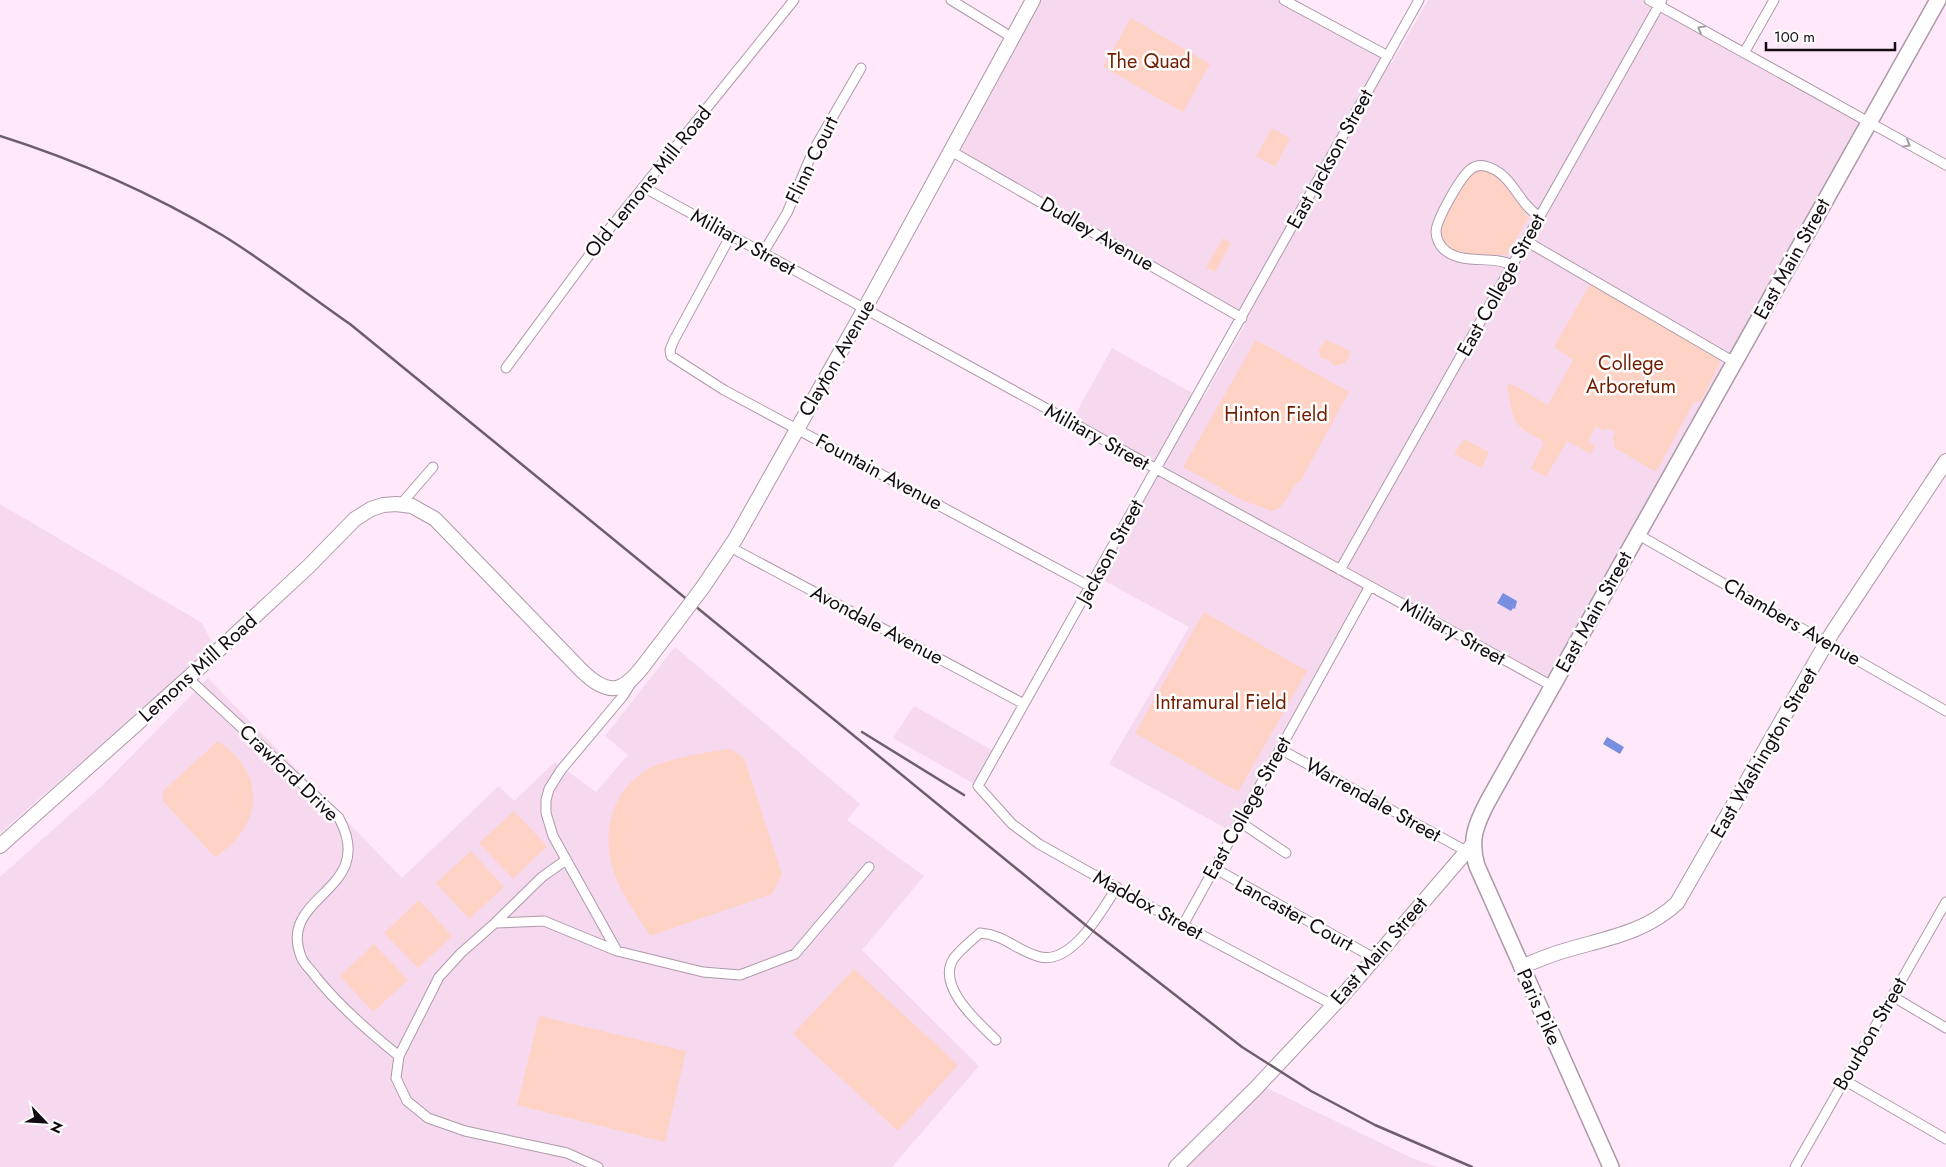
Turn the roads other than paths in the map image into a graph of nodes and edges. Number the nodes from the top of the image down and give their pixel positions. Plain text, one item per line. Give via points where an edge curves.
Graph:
1 (794, 0) edge
2 (951, 0) edge
3 (1033, 0) edge
4 (1284, 0) edge
5 (1420, 0) edge
6 (1649, 0) edge
7 (1774, 0) edge
8 (1661, 3) edge
9 (1938, 3) edge
10 (1013, 38) junction
11 (1744, 53) junction
12 (1388, 56) junction
13 (861, 68) dead end
14 (1869, 122) junction
15 (951, 151) junction
16 (1946, 165) edge
17 (643, 187) junction
18 (1539, 216) junction
19 (731, 235) junction
20 (1526, 241) junction
21 (763, 252) junction
22 (1512, 265) junction
23 (864, 310) junction
24 (1242, 318) junction
25 (1734, 362) junction
26 (506, 368) dead end
27 (796, 428) junction
28 (1946, 461) edge
29 (433, 467) dead end
30 (1157, 470) junction
31 (401, 504) junction
32 (1637, 534) junction
33 (730, 547) junction
34 (1340, 570) junction
35 (1370, 586) junction
36 (1091, 587) junction
37 (1827, 643) junction
38 (188, 678) junction
39 (632, 680) junction
40 (1552, 686) junction
41 (1024, 704) junction
42 (1946, 711) edge
43 (1280, 749) junction
44 (978, 786) joint
45 (1240, 822) junction
46 (0, 846) edge
47 (1469, 848) junction
48 (1286, 853) dead end
49 (566, 860) junction
50 (869, 867) dead end
51 (1214, 868) junction
52 (1117, 887) junction
53 (1945, 904) edge
54 (495, 923) junction
55 (1183, 925) junction
56 (616, 951) junction
57 (1374, 958) junction
58 (1521, 966) junction
59 (1892, 996) junction
60 (1332, 1006) junction
61 (1946, 1028) edge
62 (996, 1040) dead end
63 (399, 1056) junction
64 (1844, 1080) junction
65 (1946, 1139) edge
66 (598, 1167) edge
67 (1176, 1167) edge
68 (1611, 1167) edge
69 (1795, 1167) edge

1 - 17 street, Old Lemons Mill Road
2 - 10 street
3 - 10 street, Clayton Avenue
4 - 12 street
5 - 12 street, East Jackson Street
6 - 8 street
7 - 11 street
11 -> 8 street
8 - 18 street, East College Street
9 - 14 main road, East Main Street
10 - 15 street, Clayton Avenue
11 - 14 street
12 - 24 street, East Jackson Street
13 - 21 street, Flinn Court via 812,150 787,213
14 -> 16 street
14 - 25 main road, East Main Street
15 - 23 street, Clayton Avenue
15 - 24 street, Dudley Avenue
17 - 19 street, Military Street
17 - 26 street, Old Lemons Mill Road
18 - 20 street, East College Street
18 - 22 street via 1529,210 1503,174 1478,166 1470,169 1461,180 1438,221 1436,234 1445,251 1455,256 1501,260
19 - 21 street, Military Street
19 - 27 street, Fountain Avenue via 670,353 675,360 724,390
20 - 22 street, East College Street
20 - 25 street
21 - 23 street, Military Street
22 - 34 street, East College Street
23 - 27 street, Clayton Avenue
23 - 30 street, Military Street
24 - 30 street, Jackson Street
25 - 32 main road, East Main Street
27 - 33 street, Clayton Avenue
27 - 36 street, Fountain Avenue
28 - 37 street, East Washington Street
29 - 31 street
30 - 34 street, Military Street
30 - 36 street, Jackson Street
31 - 38 street, Lemons Mill Road via 376,507 355,519 314,562
31 - 39 street, Lemons Mill Road via 418,508 435,519 599,686 621,688
32 - 37 street, Chambers Avenue
32 - 40 main road, East Main Street
33 - 39 street, Clayton Avenue, bridge
33 - 41 street, Avondale Avenue
34 - 35 street, Military Street
35 - 40 street, Military Street
35 - 43 street, East College Street
36 - 41 street, Jackson Street
37 - 42 street, Chambers Avenue
37 - 58 street, East Washington Street via 1677,903 1637,931
38 - 46 street, Lemons Mill Road
38 - 63 street, Crawford Drive via 339,818 347,834 349,851 346,867 302,917 297,939 302,960 362,1026
39 - 49 street via 623,696 549,789 546,813 553,836
40 - 47 main road, East Main Street via 1488,801
41 - 44 street, Jackson Street
43 - 45 street, East College Street
43 - 47 street, Warrendale Street
44 - 52 street, Maddox Street via 1012,824 1039,844
45 - 48 street
45 - 51 street, East College Street
47 - 57 street, East Main Street
47 - 58 main road, Paris Pike
49 - 54 street via 542,877
49 - 56 street
50 - 56 street via 795,954 740,975 703,972
51 - 55 street, East College Street
51 - 57 street, Lancaster Court
52 - 55 street, Maddox Street
52 - 62 street via 1087,933 1063,952 1046,958 1035,956 996,935 980,933 953,959 950,974 955,994 970,1015
53 - 59 street, Bourbon Street
54 - 56 street via 544,921
54 - 63 street via 439,977
55 - 60 street, Maddox Street
57 - 60 street, East Main Street
58 - 68 main road, Paris Pike
59 - 61 street
59 - 64 street, Bourbon Street
60 - 67 street, East Main Street
63 - 66 street via 396,1078 406,1101 428,1118 465,1131 567,1153
64 - 65 street
64 - 69 street, Bourbon Street

